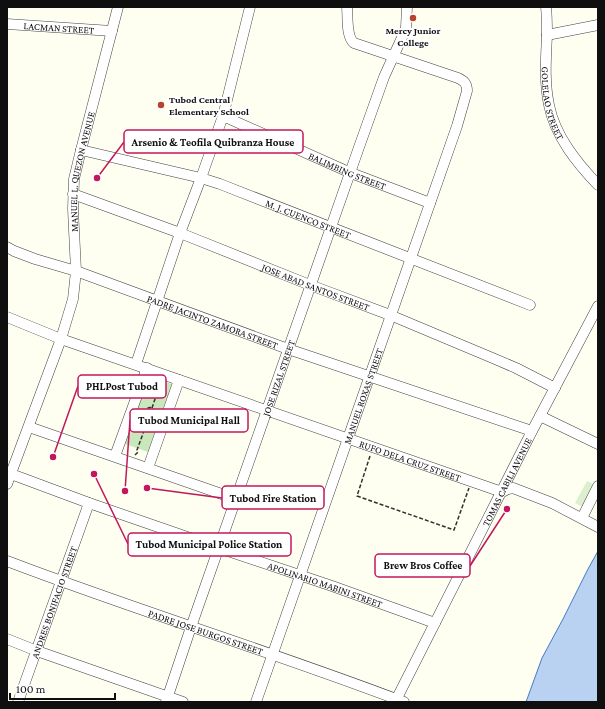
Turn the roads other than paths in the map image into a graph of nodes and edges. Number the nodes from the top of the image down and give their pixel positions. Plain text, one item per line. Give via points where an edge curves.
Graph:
1 (118, 7) edge
2 (250, 7) edge
3 (347, 7) edge
4 (407, 7) edge
5 (546, 7) edge
6 (7, 24) edge
7 (598, 25) edge
8 (112, 31) junction
9 (547, 35) junction
10 (394, 56) junction
11 (223, 116) junction
12 (81, 150) junction
13 (351, 173) junction
14 (201, 178) junction
15 (598, 185) edge
16 (73, 194) junction
17 (430, 203) junction
18 (330, 228) junction
19 (180, 232) junction
20 (7, 247) edge
21 (410, 259) junction
22 (76, 271) junction
23 (310, 285) junction
24 (158, 301) junction
25 (530, 304) dead end
26 (598, 306) edge
27 (390, 315) junction
28 (7, 317) edge
29 (61, 339) junction
30 (288, 349) junction
31 (136, 364) junction
32 (146, 368) junction
33 (369, 376) junction
34 (179, 380) junction
35 (555, 388) junction
36 (267, 411) junction
37 (540, 416) junction
38 (29, 427) junction
39 (532, 431) junction
40 (348, 439) junction
41 (598, 444) edge
42 (115, 456) junction
43 (148, 468) junction
44 (9, 479) edge
45 (598, 486) edge
46 (502, 492) junction
47 (236, 499) junction
48 (89, 503) junction
49 (582, 518) junction
50 (598, 527) edge
51 (219, 548) junction
52 (7, 561) edge
53 (300, 575) junction
54 (60, 581) junction
55 (435, 623) junction
56 (191, 627) junction
57 (7, 639) edge
58 (37, 651) junction
59 (273, 655) junction
60 (167, 700) edge
61 (398, 701) edge
62 (18, 702) edge
63 (183, 702) edge
64 (256, 702) edge

1 - 8 street, MANUEL L. QUEZON AVENUE
2 - 11 street
3 - 10 street via 351,41
4 - 10 street, JOSE RIZAL STREET via 406,27
5 - 9 street, GOLELAO STREET
6 - 8 street, LACMAN STREET
7 - 9 street
8 - 12 street, MANUEL L. QUEZON AVENUE
9 - 15 street, GOLELAO STREET via 545,68 552,116 567,147
10 - 13 street, JOSE RIZAL STREET via 384,77
10 - 17 street, MANUEL ROXAS STREET via 458,78 467,85 468,91
11 - 13 street, BALIMBING STREET
11 - 14 street
12 - 14 street, M. J. CUENCO STREET
12 - 16 street, MANUEL L. QUEZON AVENUE
13 - 17 street, BALIMBING STREET
13 - 18 street, JOSE RIZAL STREET
14 - 18 street, M. J. CUENCO STREET
14 - 19 street
16 - 19 street, JOSE ABAD SANTOS STREET
16 - 22 street, MANUEL L. QUEZON AVENUE
17 - 21 street, MANUEL ROXAS STREET
18 - 21 street, M. J. CUENCO STREET
18 - 23 street, JOSE RIZAL STREET
19 - 23 street, JOSE ABAD SANTOS STREET
19 - 24 street
20 - 22 street, PADRE JACINTO ZAMORA STREET via 35,259
21 - 25 street, M. J. CUENCO STREET
21 - 27 street, MANUEL ROXAS STREET
22 - 24 street, PADRE JACINTO ZAMORA STREET
22 - 29 street, MANUEL L. QUEZON AVENUE via 73,298
23 - 27 street, JOSE ABAD SANTOS STREET
23 - 30 street, JOSE RIZAL STREET
24 - 30 street, PADRE JACINTO ZAMORA STREET
24 - 31 street
26 - 35 street, TOMAS CABILI AVENUE
27 - 33 street, MANUEL ROXAS STREET
27 - 35 street, JOSE ABAD SANTOS STREET via 516,368
28 - 29 street, RUFO DELA CRUZ STREET
29 - 31 street, RUFO DELA CRUZ STREET
29 - 38 street, MANUEL L. QUEZON AVENUE
30 - 33 street, PADRE JACINTO ZAMORA STREET
30 - 36 street, JOSE RIZAL STREET
31 - 32 street, RUFO DELA CRUZ STREET
32 - 34 street, RUFO DELA CRUZ STREET
32 - 42 street
33 - 39 street, PADRE JACINTO ZAMORA STREET
33 - 40 street, MANUEL ROXAS STREET
34 - 36 street, RUFO DELA CRUZ STREET
34 - 43 street
35 - 37 street, TOMAS CABILI AVENUE
36 - 40 street, RUFO DELA CRUZ STREET
36 - 47 street, JOSE RIZAL STREET
37 - 39 street, TOMAS CABILI AVENUE
37 - 41 street
38 - 42 street
38 - 44 street, MANUEL L. QUEZON AVENUE
39 - 46 street, TOMAS CABILI AVENUE
40 - 46 street, RUFO DELA CRUZ STREET
40 - 53 street, MANUEL ROXAS STREET
42 - 43 street
43 - 47 street
44 - 48 street, APOLINARIO MABINI STREET
45 - 49 street
46 - 49 street, RUFO DELA CRUZ STREET via 513,488
46 - 55 street, TOMAS CABILI AVENUE
47 - 51 street, JOSE RIZAL STREET
48 - 51 street, APOLINARIO MABINI STREET
48 - 54 street, ANDRES BONIFACIO STREET
49 - 50 street, RUFO DELA CRUZ STREET
51 - 53 street, APOLINARIO MABINI STREET
51 - 56 street, JOSE RIZAL STREET
52 - 54 street, PADRE JOSE BURGOS STREET
53 - 55 street, APOLINARIO MABINI STREET
53 - 59 street, MANUEL ROXAS STREET
54 - 56 street, PADRE JOSE BURGOS STREET
54 - 58 street, ANDRES BONIFACIO STREET
55 - 61 street, TOMAS CABILI AVENUE
56 - 59 street, PADRE JOSE BURGOS STREET
56 - 60 street, JOSE RIZAL STREET
57 - 58 street
58 - 60 street
58 - 62 street, ANDRES BONIFACIO STREET
59 - 61 street, PADRE JOSE BURGOS STREET
59 - 64 street, MANUEL ROXAS STREET
60 - 63 street

